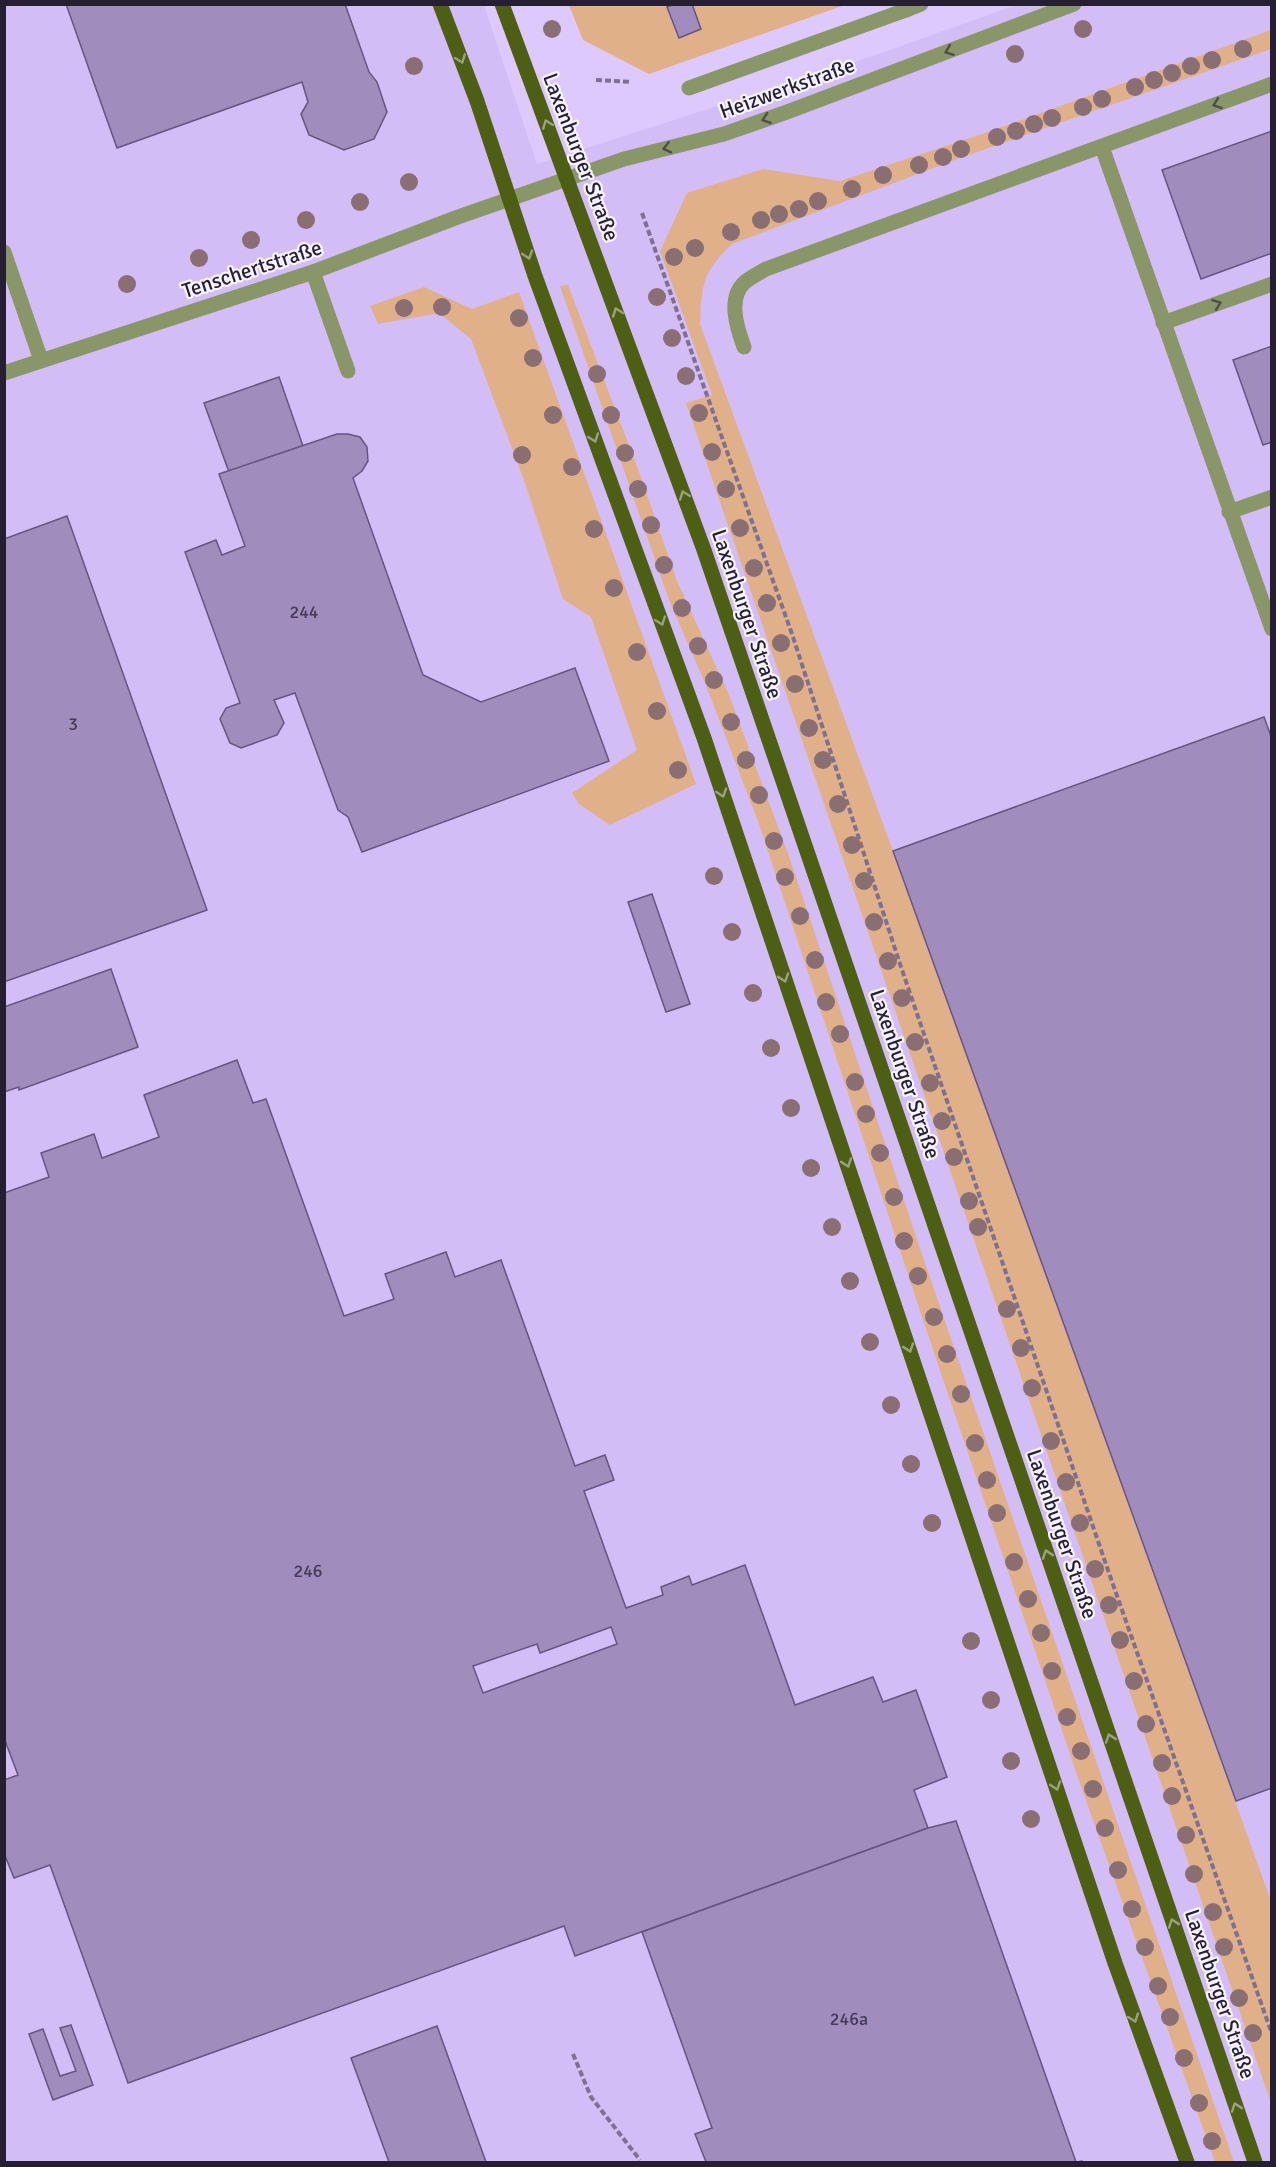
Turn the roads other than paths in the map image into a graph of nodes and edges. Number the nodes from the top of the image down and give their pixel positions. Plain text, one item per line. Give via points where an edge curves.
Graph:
1 (440, 4) edge
2 (502, 4) edge
3 (921, 4) edge
4 (1074, 4) edge
5 (905, 7) edge
6 (1272, 84) edge
7 (689, 88) dead end
8 (1102, 147) junction
9 (568, 179) junction
10 (510, 199) junction
11 (4, 252) edge
12 (313, 272) junction
13 (1272, 284) edge
14 (1163, 323) junction
15 (744, 347) dead end
16 (41, 360) junction
17 (348, 371) dead end
18 (4, 373) edge
19 (1272, 496) edge
20 (1229, 512) junction
21 (1272, 629) edge
22 (1187, 2163) edge
23 (1255, 2163) edge

1 -> 10 main road
9 -> 2 main road, Laxenburger Straße
3 - 5 street, Heizwerkstraße
4 -> 9 street, Heizwerkstraße via 788,112 723,134 633,156
5 - 7 street, Heizwerkstraße
6 -> 8 street
8 - 14 street
8 - 15 street via 766,269 743,283 734,304
9 - 10 street, Heizwerkstraße
23 -> 9 main road, Laxenburger Straße via 704,550
10 - 12 street, Tenschertstraße
10 -> 22 main road via 704,738 1114,1963
11 - 16 street
12 - 16 street, Tenschertstraße
12 - 17 street
14 -> 13 street
14 - 20 street
16 - 18 street, Tenschertstraße
19 - 20 street
20 - 21 street

